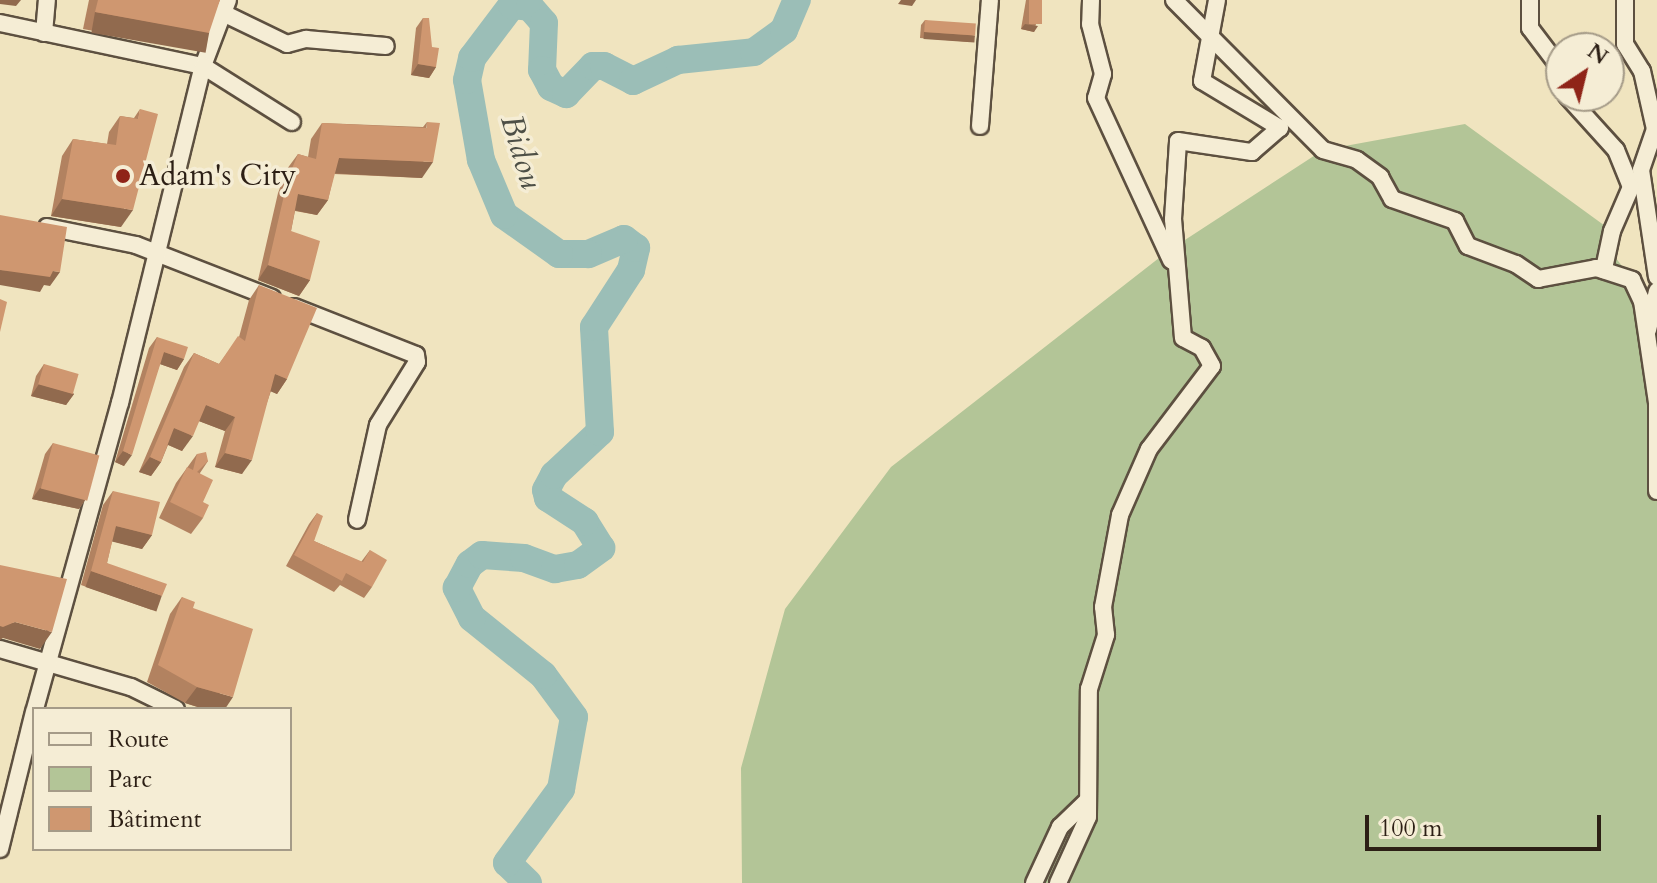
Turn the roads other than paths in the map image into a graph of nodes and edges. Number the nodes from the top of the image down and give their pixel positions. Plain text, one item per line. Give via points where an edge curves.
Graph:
1 (47, 0) edge
2 (990, 0) edge
3 (1091, 0) edge
4 (1174, 0) edge
5 (1217, 0) edge
6 (1530, 0) edge
7 (1625, 0) edge
8 (226, 6) edge
9 (0, 23) edge
10 (44, 33) junction
11 (1214, 40) junction
12 (386, 46) dead end
13 (1545, 48) edge
14 (203, 66) junction
15 (1582, 112) edge
16 (292, 122) dead end
17 (980, 126) dead end
18 (1656, 130) edge
19 (29, 225) edge
20 (155, 252) junction
21 (1604, 270) junction
22 (1175, 273) junction
23 (1657, 277) edge
24 (1657, 291) edge
25 (1647, 331) junction
26 (1657, 403) edge
27 (1657, 491) edge
28 (357, 520) dead end
29 (0, 649) edge
30 (50, 661) junction
31 (35, 707) edge
32 (171, 707) edge
33 (32, 719) edge
34 (1086, 802) junction
35 (0, 849) edge
36 (1034, 883) edge
37 (1058, 883) edge

1 - 10 street
2 - 17 street
3 - 22 street via 1090,24 1103,74 1096,98
4 - 11 street
5 - 11 street
6 - 13 street via 1530,28
7 - 18 street via 1625,44 1642,71
8 - 12 street via 287,44 306,39
8 - 14 street
9 - 10 street
10 - 14 street
11 - 21 street via 1323,150 1357,160 1380,177 1392,199 1455,221 1468,246 1516,264 1538,279
11 - 22 street via 1202,81 1280,128 1252,152 1178,141
14 - 16 street
14 - 20 street
15 - 21 street via 1616,150 1631,187 1612,231
18 - 23 street via 1641,170
19 - 20 street via 102,235
20 - 28 street via 416,355 417,362 378,425
20 - 30 street
21 - 25 street via 1632,280
22 - 34 street via 1183,338 1202,348 1212,366 1149,449 1120,515 1103,607 1106,635 1089,689
24 - 25 street
25 - 26 street
26 - 27 street
29 - 30 street
30 - 31 street
30 - 32 street
33 - 35 street
34 - 36 street via 1060,827
34 - 37 street via 1086,825

